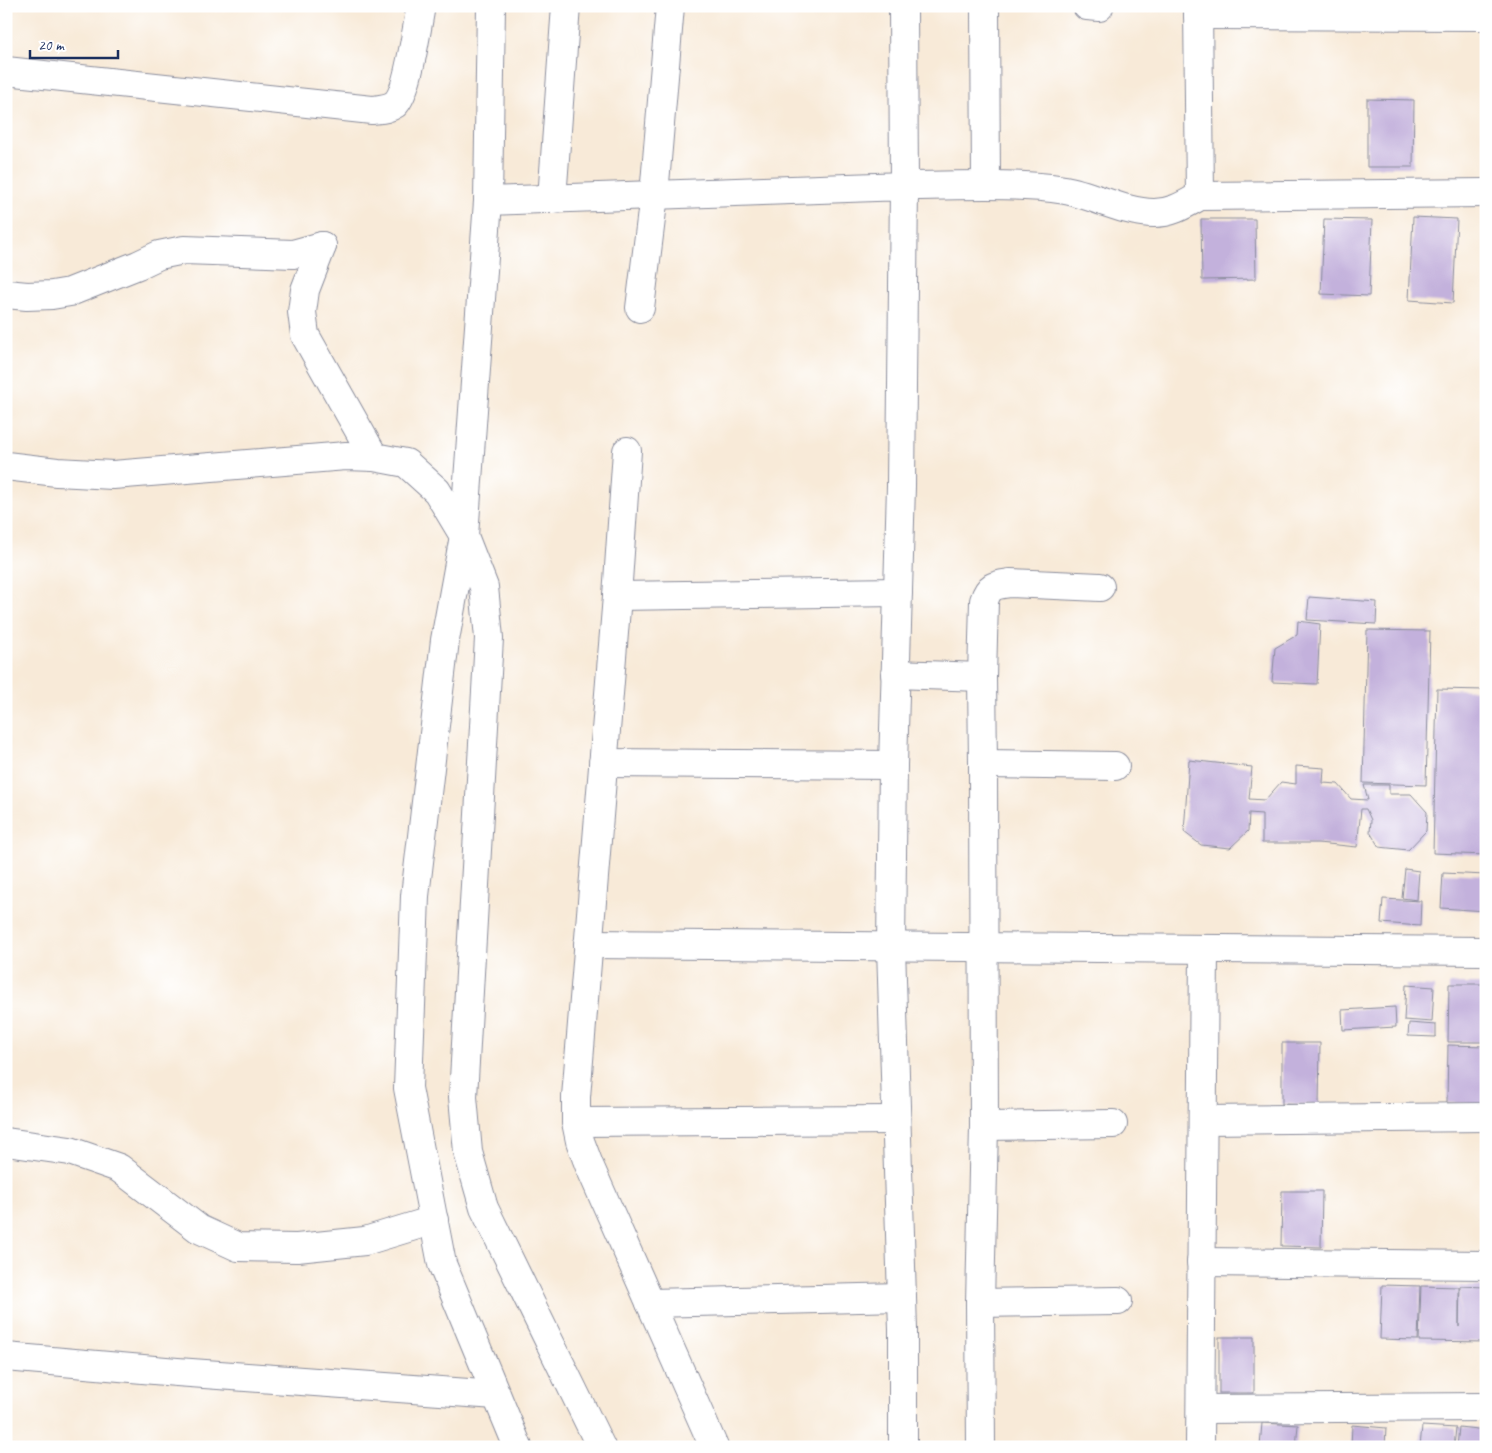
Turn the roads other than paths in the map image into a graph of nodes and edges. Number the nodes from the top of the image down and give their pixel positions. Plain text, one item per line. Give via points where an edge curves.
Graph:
1 (421, 6) edge
2 (491, 6) edge
3 (566, 6) edge
4 (670, 6) edge
5 (903, 6) edge
6 (986, 6) edge
7 (1087, 6) edge
8 (1099, 6) edge
9 (1198, 10) edge
10 (1486, 16) edge
11 (6, 71) edge
12 (986, 185) junction
13 (904, 186) junction
14 (1486, 193) edge
15 (654, 195) junction
16 (1200, 196) junction
17 (552, 199) junction
18 (488, 200) junction
19 (6, 294) edge
20 (640, 308) dead end
21 (627, 451) dead end
22 (374, 457) junction
23 (6, 466) edge
24 (464, 536) junction
25 (1100, 587) dead end
26 (898, 592) junction
27 (617, 596) junction
28 (896, 674) junction
29 (982, 677) junction
30 (603, 763) junction
31 (983, 764) junction
32 (893, 765) junction
33 (1115, 766) dead end
34 (588, 944) junction
35 (891, 947) junction
36 (982, 947) junction
37 (1204, 949) junction
38 (1486, 951) edge
39 (1486, 1117) edge
40 (896, 1120) junction
41 (1203, 1120) junction
42 (576, 1122) junction
43 (1113, 1124) dead end
44 (984, 1126) junction
45 (6, 1142) edge
46 (434, 1220) junction
47 (1201, 1262) junction
48 (1486, 1265) edge
49 (902, 1297) junction
50 (1118, 1301) dead end
51 (650, 1303) junction
52 (980, 1303) junction
53 (6, 1357) edge
54 (496, 1395) junction
55 (1486, 1407) edge
56 (1201, 1409) junction
57 (518, 1447) edge
58 (600, 1447) edge
59 (714, 1447) edge
60 (903, 1447) edge
61 (981, 1447) edge
62 (1200, 1447) edge

1 - 11 street via 406,84 396,103 385,109
2 - 18 street
3 - 17 street
4 - 15 street
5 - 13 street
6 - 12 street
7 - 8 street
9 - 10 street
9 - 16 street
12 - 13 street
12 - 16 street via 1039,186 1150,213 1175,210
13 - 15 street
13 - 26 street
14 - 16 street
15 - 17 street
15 - 20 street
17 - 18 street
18 - 24 street
19 - 22 street via 52,296 70,292 159,255 184,250 293,254 322,246 305,290 302,312 306,335
21 - 27 street
22 - 23 street via 346,456 113,475
22 - 24 street via 406,463 437,491
24 - 46 street via 445,640 415,896 408,1088
24 - 58 street via 484,587 489,638 463,1096 468,1152 484,1208
25 - 29 street via 996,584 987,591 984,601
26 - 27 street
26 - 28 street
27 - 30 street
28 - 29 street
28 - 32 street
29 - 31 street
30 - 32 street
30 - 34 street
31 - 33 street
31 - 36 street
32 - 35 street
34 - 35 street
34 - 42 street
35 - 36 street
35 - 40 street
36 - 37 street
36 - 44 street
37 - 38 street
37 - 41 street
39 - 41 street
40 - 42 street
40 - 49 street
41 - 47 street
42 - 51 street via 589,1166
43 - 44 street
44 - 52 street
45 - 46 street via 70,1151 119,1168 199,1229 238,1247 297,1248 365,1241
46 - 54 street via 442,1264
47 - 48 street
47 - 56 street
49 - 51 street
49 - 60 street
50 - 52 street
51 - 59 street
52 - 61 street
53 - 54 street
54 - 57 street
55 - 56 street
56 - 62 street

